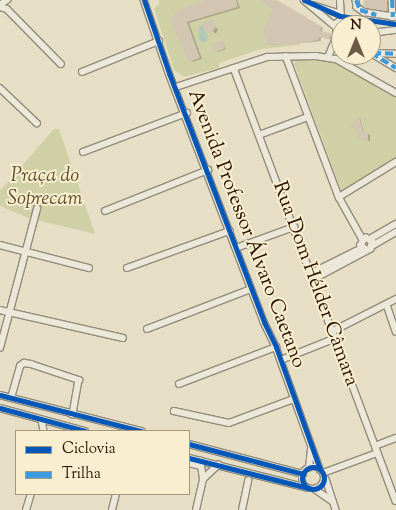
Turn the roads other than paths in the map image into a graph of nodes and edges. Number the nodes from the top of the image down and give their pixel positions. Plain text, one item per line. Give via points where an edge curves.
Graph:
1 (144, 0) edge
2 (304, 0) edge
3 (340, 0) edge
4 (356, 0) edge
5 (392, 0) edge
6 (3, 4) edge
7 (312, 4) junction
8 (333, 12) junction
9 (334, 15) edge
10 (338, 15) edge
11 (340, 15) edge
12 (394, 17) edge
13 (331, 21) edge
14 (396, 30) edge
15 (381, 32) edge
16 (159, 41) junction
17 (331, 51) edge
18 (381, 53) edge
19 (396, 54) edge
20 (286, 56) junction
21 (328, 57) junction
22 (381, 59) edge
23 (61, 64) dead end
24 (234, 68) junction
25 (396, 68) edge
26 (82, 72) dead end
27 (176, 87) junction
28 (0, 88) edge
29 (396, 93) edge
30 (186, 113) junction
31 (308, 117) junction
32 (36, 123) dead end
33 (259, 135) junction
34 (82, 152) dead end
35 (396, 162) edge
36 (208, 170) junction
37 (339, 197) junction
38 (37, 209) dead end
39 (105, 211) dead end
40 (396, 224) edge
41 (294, 227) junction
42 (229, 231) junction
43 (396, 232) edge
44 (0, 245) edge
45 (368, 246) junction
46 (236, 248) junction
47 (26, 252) junction
48 (90, 268) dead end
49 (127, 268) dead end
50 (313, 276) junction
51 (252, 289) junction
52 (396, 299) edge
53 (387, 305) junction
54 (0, 310) edge
55 (10, 312) junction
56 (147, 329) dead end
57 (333, 331) junction
58 (396, 331) edge
59 (123, 338) dead end
60 (336, 338) junction
61 (276, 347) junction
62 (0, 348) edge
63 (281, 360) junction
64 (179, 384) dead end
65 (0, 395) edge
66 (13, 398) junction
67 (294, 399) junction
68 (28, 402) junction
69 (0, 408) edge
70 (9, 411) junction
71 (174, 411) dead end
72 (21, 414) junction
73 (73, 414) junction
74 (42, 420) junction
75 (58, 424) junction
76 (125, 427) junction
77 (44, 430) edge
78 (54, 430) edge
79 (80, 430) edge
80 (120, 430) edge
81 (137, 430) edge
82 (396, 438) edge
83 (190, 444) edge
84 (375, 446) junction
85 (311, 448) junction
86 (378, 453) junction
87 (190, 458) edge
88 (190, 463) edge
89 (200, 463) junction
90 (259, 463) junction
91 (218, 465) junction
92 (309, 468) junction
93 (246, 472) junction
94 (322, 472) junction
95 (303, 474) junction
96 (255, 475) junction
97 (203, 479) junction
98 (248, 481) junction
99 (308, 488) junction
100 (315, 489) junction
101 (31, 495) edge
102 (116, 495) edge
103 (396, 501) edge
104 (333, 502) junction
105 (26, 510) edge
106 (112, 510) edge
107 (196, 510) edge
108 (242, 510) edge
109 (336, 510) edge

1 - 16 street, Avenida Professor Álvaro Caetano
2 - 7 street
3 - 8 street
3 - 11 street
4 - 12 street via 360,10
5 - 12 street
6 - 23 street
7 - 8 street
7 - 13 street
8 - 9 street
8 - 10 street
14 - 15 street
16 - 26 street
16 - 27 street, Avenida Professor Álvaro Caetano
17 - 21 street
18 - 19 street
20 - 21 street
20 - 24 street via 267,57
20 - 31 street
21 - 29 street
22 - 25 street
24 - 27 street
24 - 33 street, Rua Dom Hélder Câmara
27 - 30 street, Avenida Professor Álvaro Caetano
28 - 32 street
30 - 34 street
30 - 36 street, Avenida Professor Álvaro Caetano
31 - 33 street
31 - 37 street
33 - 41 street, Rua Dom Hélder Câmara
35 - 37 street
36 - 39 street
36 - 42 street, Avenida Professor Álvaro Caetano
37 - 45 street
38 - 47 street
40 - 45 street
41 - 46 street
41 - 50 street, Rua Dom Hélder Câmara
42 - 46 street, Avenida Professor Álvaro Caetano
42 - 49 street
43 - 45 street
44 - 47 street
45 - 50 street
46 - 51 street, Avenida Professor Álvaro Caetano
47 - 48 street
47 - 55 street
50 - 57 street, Rua Dom Hélder Câmara
51 - 56 street
51 - 61 street, Avenida Professor Álvaro Caetano
52 - 53 street
53 - 57 street
53 - 58 street
54 - 55 street
55 - 59 street
55 - 62 street
57 - 60 street, Rua Dom Hélder Câmara
60 - 63 street
60 - 84 street, Rua Dom Hélder Câmara
61 - 63 street, Avenida Professor Álvaro Caetano
61 - 64 street
63 - 67 street, Avenida Professor Álvaro Caetano
65 - 66 street
66 - 68 street
66 - 70 street via 17,406
66 - 73 street via 21,364 32,364 79,380
67 - 71 street via 229,423
67 - 85 street, Avenida Professor Álvaro Caetano
68 - 72 street
68 - 73 street
69 - 70 street
70 - 72 street
72 - 74 street
73 - 76 street
74 - 75 street
74 - 77 street
75 - 78 street
75 - 79 street
76 - 80 street
76 - 81 street
82 - 84 street
83 - 90 street
84 - 86 street, Rua Dom Hélder Câmara
85 - 92 street, Avenida Professor Álvaro Caetano
85 - 94 street, Avenida Professor Álvaro Caetano
86 - 94 street
86 - 103 street, Rua Dom Hélder Câmara
87 - 89 street
88 - 89 street
89 - 91 street
89 - 97 street
90 - 95 street
90 - 96 street via 260,469
91 - 93 street
91 - 97 street
92 - 94 street
92 - 95 street
93 - 96 street
93 - 98 street
94 - 100 street via 323,484
94 - 104 street, Avenida Professor Álvaro Caetano
95 - 99 street via 303,484
96 - 98 street
96 - 99 street
97 - 107 street
98 - 108 street
99 - 100 street
100 - 104 street
101 - 105 street
102 - 106 street
104 - 109 street, Avenida Professor Álvaro Caetano

